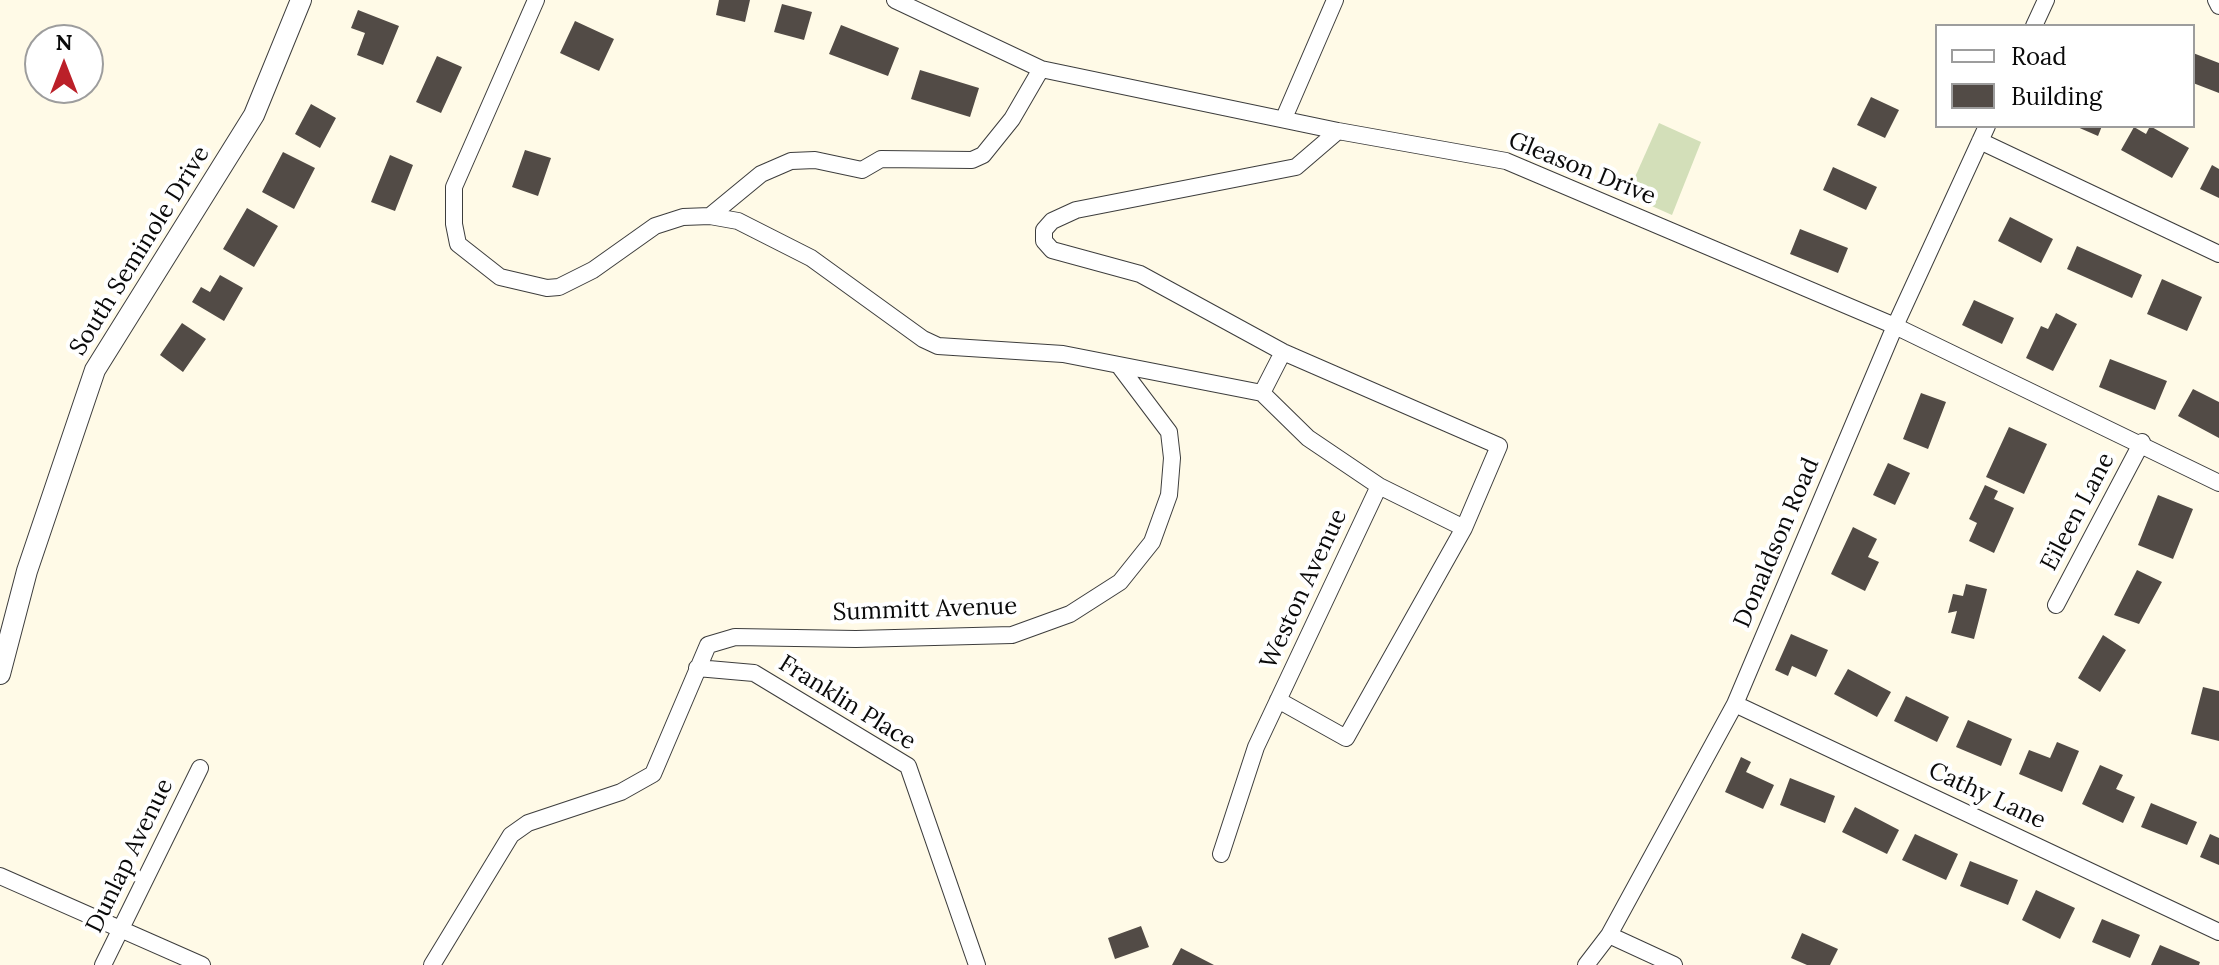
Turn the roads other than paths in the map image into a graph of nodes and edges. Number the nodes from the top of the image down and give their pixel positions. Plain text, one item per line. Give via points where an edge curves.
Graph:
1 (301, 0) edge
2 (536, 0) edge
3 (895, 0) edge
4 (1335, 0) edge
5 (2046, 0) edge
6 (2216, 0) edge
7 (2219, 6) edge
8 (2035, 24) edge
9 (1041, 69) junction
10 (1284, 118) junction
11 (1338, 131) junction
12 (1984, 133) edge
13 (710, 216) junction
14 (2219, 254) edge
15 (1895, 326) junction
16 (1283, 352) junction
17 (1120, 367) junction
18 (1262, 393) junction
19 (2142, 442) junction
20 (2219, 483) edge
21 (1379, 486) junction
22 (1464, 528) junction
23 (2056, 605) dead end
24 (697, 668) junction
25 (0, 674) edge
26 (1278, 700) junction
27 (1735, 704) junction
28 (200, 768) dead end
29 (1221, 854) dead end
30 (0, 876) edge
31 (119, 931) junction
32 (2219, 932) edge
33 (1609, 935) junction
34 (103, 965) edge
35 (202, 965) edge
36 (432, 965) edge
37 (977, 965) edge
38 (1586, 965) edge
39 (1674, 965) edge

1 - 25 street, South Seminole Drive via 254,115 95,370 27,571
2 - 13 street via 454,187 454,224 462,250 500,277 547,288 593,270 655,226
3 - 9 street, Gleason Drive
4 - 10 street
5 - 8 street
6 - 7 street
9 - 10 street, Gleason Drive
9 - 13 street via 1012,119 983,155 972,160 881,159 862,170 815,160 791,161 761,174
10 - 11 street, Gleason Drive
11 - 15 street, Gleason Drive via 1506,161
11 - 16 street via 1296,167 1076,210 1044,230 1044,241 1052,250 1140,274
12 - 14 street
12 - 15 street, Donaldson Road
13 - 17 street via 738,221 811,258 938,346 1063,354
15 - 19 street, Gleason Drive
15 - 27 street, Donaldson Road
16 - 18 street
16 - 22 street via 1499,446
17 - 18 street via 1177,373
17 - 24 street, Summitt Avenue via 1169,432 1169,495 1152,542 1120,582 1095,601 1012,635 735,637 708,645
18 - 21 street via 1308,438
19 - 20 street, Gleason Drive
19 - 23 street, Eileen Lane
21 - 22 street
21 - 26 street, Weston Avenue
22 - 26 street via 1346,738
24 - 36 street, Summitt Avenue via 653,774 621,792 528,823 511,835
24 - 37 street, Franklin Place via 754,673 908,766
26 - 29 street, Weston Avenue via 1256,747
27 - 32 street, Cathy Lane
27 - 33 street, Donaldson Road
28 - 31 street, Dunlap Avenue
30 - 31 street
31 - 34 street, Dunlap Avenue
31 - 35 street
33 - 38 street, Donaldson Road
33 - 39 street

